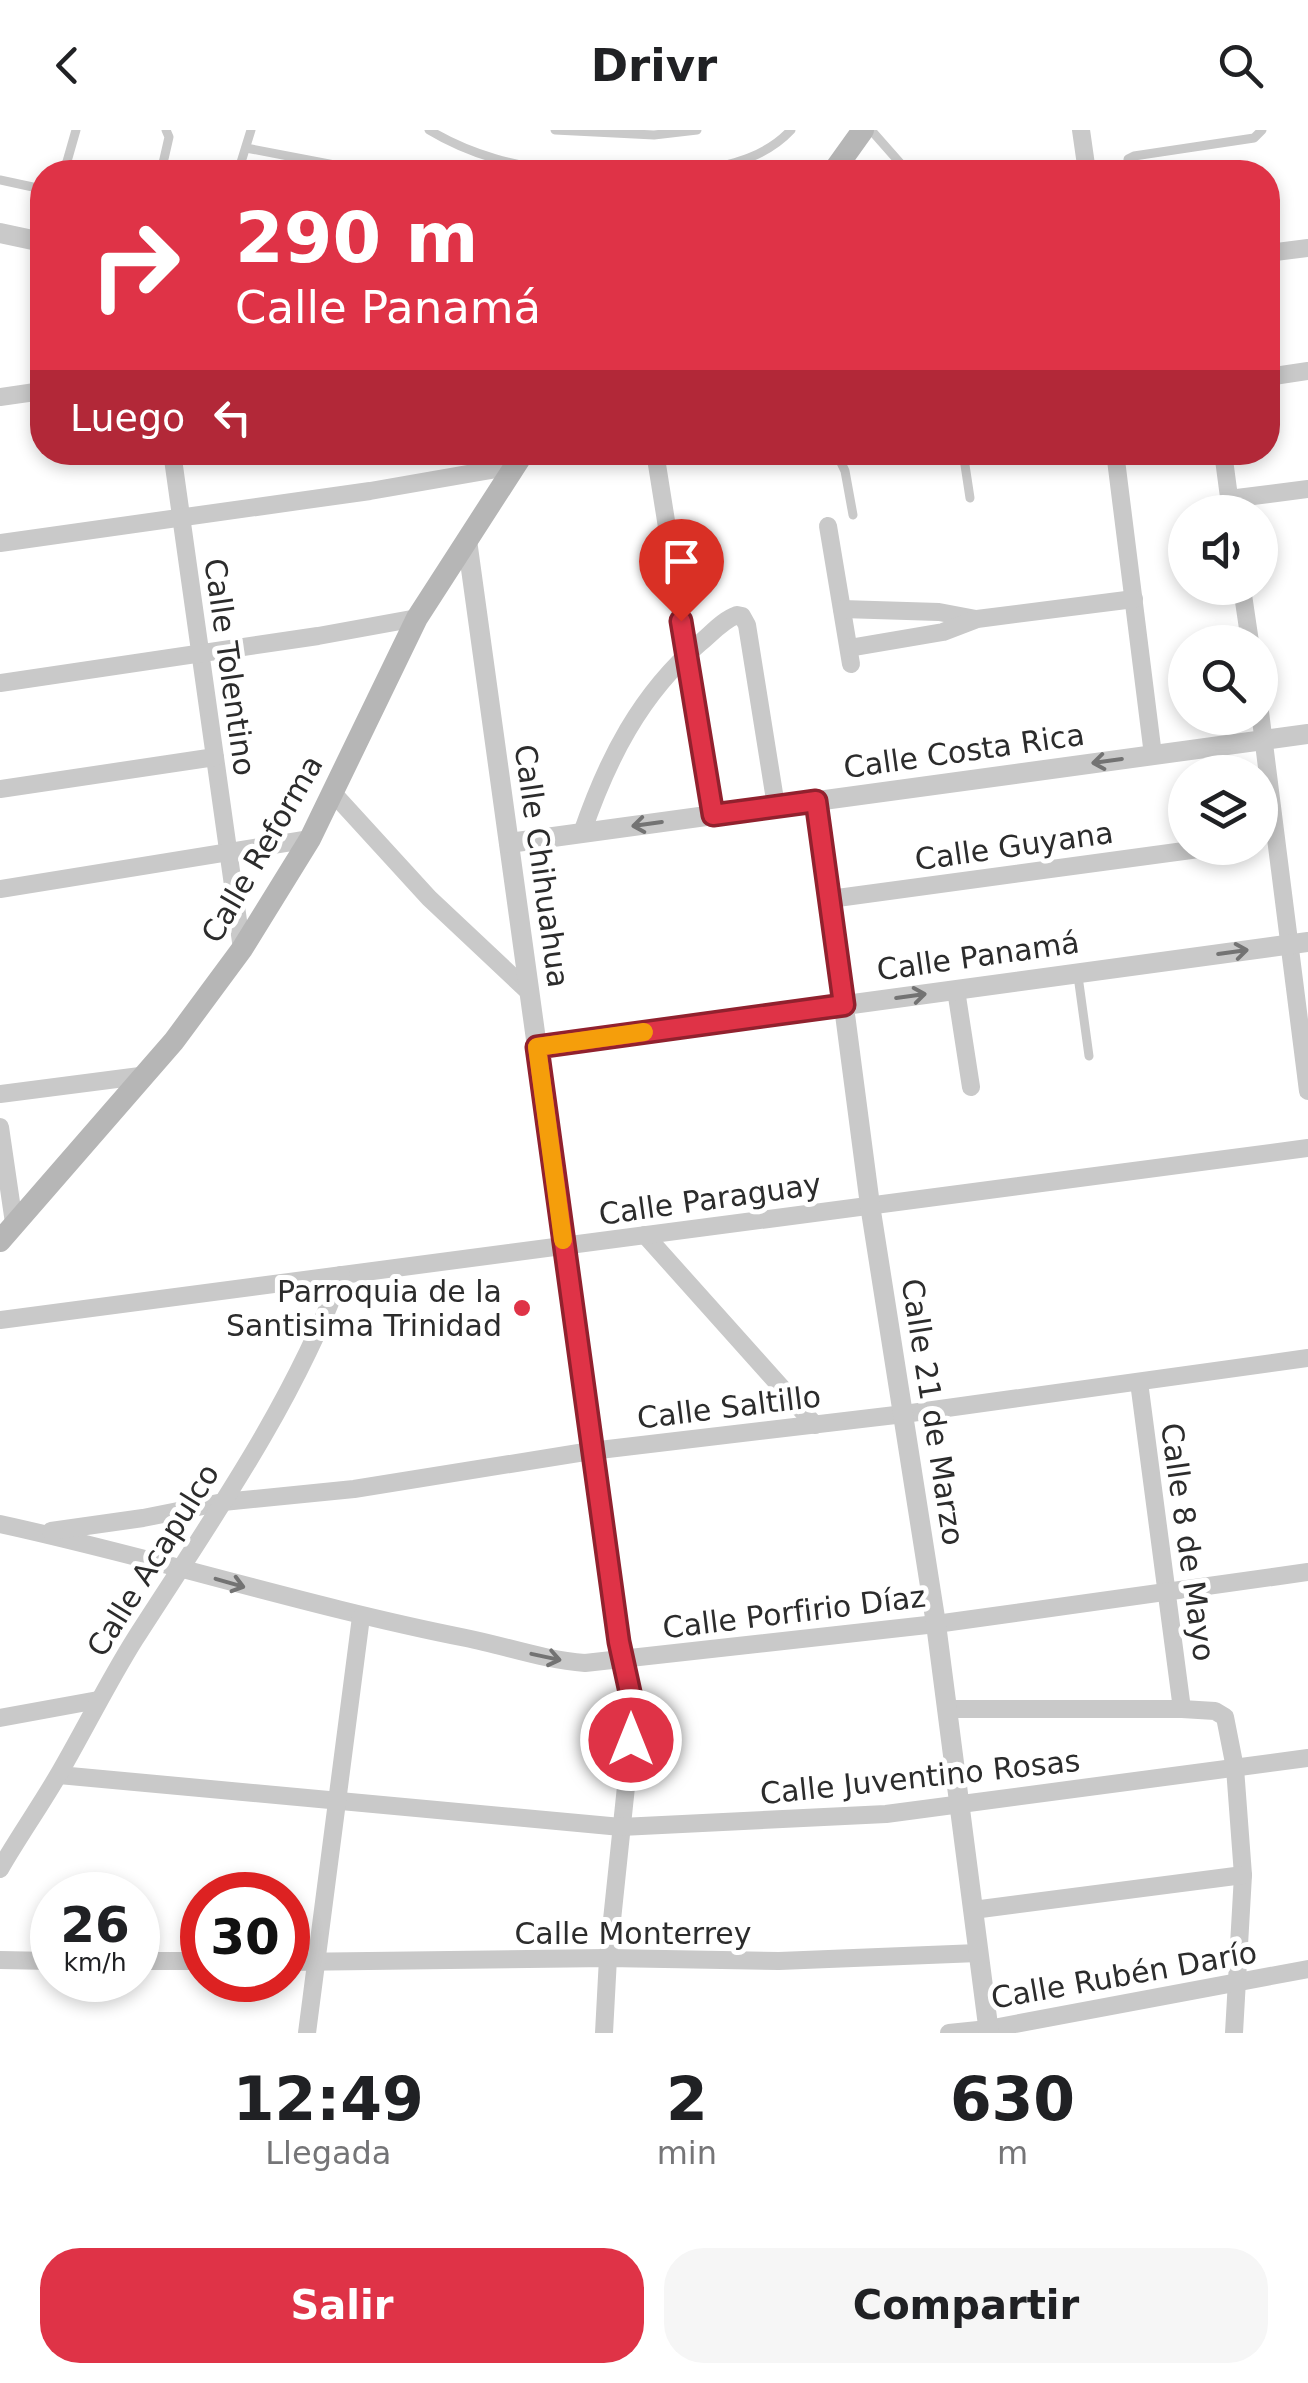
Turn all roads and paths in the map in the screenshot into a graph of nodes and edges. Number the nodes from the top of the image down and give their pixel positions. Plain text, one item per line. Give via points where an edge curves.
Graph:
1 (76, 130) edge
2 (166, 130) edge
3 (251, 130) edge
4 (430, 130) edge
5 (554, 130) edge
6 (696, 130) edge
7 (791, 130) edge
8 (863, 130) edge
9 (871, 130) edge
10 (1081, 130) edge
11 (1262, 130) edge
12 (682, 132) edge
13 (246, 148) junction
14 (67, 160) edge
15 (164, 160) edge
16 (242, 160) edge
17 (308, 160) edge
18 (496, 160) edge
19 (745, 160) edge
20 (842, 160) edge
21 (897, 160) edge
22 (1085, 160) edge
23 (1128, 160) edge
24 (0, 180) edge
25 (30, 186) edge
26 (0, 233) edge
27 (30, 239) edge
28 (1308, 248) edge
29 (1280, 252) edge
30 (1308, 371) edge
31 (1280, 375) edge
32 (30, 392) edge
33 (0, 396) edge
34 (174, 465) edge
35 (490, 465) edge
36 (514, 465) edge
37 (657, 465) edge
38 (841, 465) edge
39 (965, 465) edge
40 (1117, 465) edge
41 (1225, 465) edge
42 (1308, 489) edge
43 (1229, 495) edge
44 (1278, 496) edge
45 (970, 498) dead end
46 (853, 514) dead end
47 (182, 518) junction
48 (828, 526) dead end
49 (467, 540) junction
50 (0, 543) edge
51 (1134, 599) junction
52 (842, 609) junction
53 (418, 618) junction
54 (977, 619) junction
55 (199, 653) junction
56 (686, 655) junction
57 (0, 683) edge
58 (1308, 734) edge
59 (1263, 735) edge
60 (1264, 740) junction
61 (1153, 755) junction
62 (1265, 755) edge
63 (215, 757) junction
64 (0, 789) edge
65 (333, 793) junction
66 (816, 801) junction
67 (776, 806) junction
68 (713, 815) junction
69 (582, 833) junction
70 (310, 840) junction
71 (509, 843) junction
72 (1168, 853) edge
73 (229, 854) junction
74 (1276, 865) edge
75 (0, 888) edge
76 (830, 899) junction
77 (1299, 943) edge
78 (242, 949) junction
79 (1078, 973) junction
80 (956, 990) junction
81 (530, 993) junction
82 (844, 1005) junction
83 (537, 1047) junction
84 (1089, 1056) dead end
85 (140, 1076) junction
86 (972, 1087) dead end
87 (1308, 1091) edge
88 (0, 1094) edge
89 (0, 1126) edge
90 (2, 1148) edge
91 (1308, 1148) edge
92 (870, 1205) junction
93 (7, 1232) edge
94 (645, 1235) junction
95 (563, 1246) junction
96 (341, 1275) junction
97 (0, 1320) edge
98 (1308, 1358) edge
99 (1139, 1382) junction
100 (904, 1414) junction
101 (814, 1425) junction
102 (592, 1451) junction
103 (223, 1502) junction
104 (0, 1524) edge
105 (38, 1532) junction
106 (180, 1569) junction
107 (1308, 1572) edge
108 (1169, 1591) junction
109 (361, 1617) junction
110 (936, 1624) junction
111 (623, 1660) junction
112 (98, 1700) junction
113 (1182, 1708) junction
114 (947, 1709) junction
115 (0, 1718) edge
116 (1308, 1758) edge
117 (1235, 1768) junction
118 (59, 1775) junction
119 (337, 1801) junction
120 (961, 1804) junction
121 (621, 1827) junction
122 (0, 1869) edge
123 (1243, 1874) junction
124 (973, 1910) junction
125 (978, 1952) junction
126 (608, 1958) junction
127 (0, 1960) edge
128 (30, 1961) edge
129 (310, 1962) edge
130 (316, 1962) junction
131 (1308, 1969) edge
132 (1236, 1984) junction
133 (988, 2031) edge
134 (308, 2033) edge
135 (604, 2033) edge
136 (949, 2033) edge
137 (1234, 2033) edge

1 - 14 lane
2 - 15 lane
3 - 13 lane
4 - 18 lane
5 - 12 lane
6 - 12 lane
7 - 19 lane via 773,148
8 - 20 main road
9 - 21 lane
10 - 22 street
11 - 23 lane via 1254,138
13 - 16 lane
13 - 17 lane
24 - 25 lane
26 - 27 street
28 - 29 street
30 - 31 street
32 - 33 street
34 - 47 street, Calle Tolentino
35 - 47 street via 370,491
36 - 49 main road, Calle Reforma
37 - 56 street
38 - 46 lane
39 - 45 lane
40 - 51 street
41 - 43 street
42 - 44 street
47 - 50 street
47 - 55 street, Calle Tolentino
48 - 52 street
49 - 53 main road, Calle Reforma
49 - 71 street, Calle Chihuahua
51 - 54 street
51 - 61 street
52 - 54 street
52 - 54 street via 850,656
53 - 55 street
53 - 65 main road, Calle Reforma
55 - 57 street
55 - 63 street, Calle Tolentino
56 - 67 street via 731,616 745,619
56 - 68 street
56 - 69 street via 627,729
58 - 60 street, Calle Costa Rica
59 - 60 street
60 - 61 street, Calle Costa Rica
60 - 62 street
61 -> 66 street, Calle Costa Rica
63 - 64 street
63 - 73 street, Calle Tolentino
65 - 70 main road, Calle Reforma
65 - 81 street via 429,898
66 - 67 street, Calle Costa Rica
66 - 76 street, Calle 21 de Marzo
67 - 68 street, Calle Costa Rica
68 -> 69 street, Calle Costa Rica
69 - 71 street, Calle Costa Rica
70 - 73 street
70 - 78 main road, Calle Reforma
71 - 81 street, Calle Chihuahua
72 - 76 street, Calle Guyana
73 - 75 street
73 - 78 street, Calle Tolentino
74 - 77 street
76 - 82 street, Calle 21 de Marzo
79 -> 77 street, Calle Panamá
77 - 87 street
78 - 85 main road, Calle Reforma
79 - 80 street, Calle Panamá
79 - 84 lane
82 -> 80 street, Calle Panamá
80 - 86 street
81 - 83 street, Calle Chihuahua
82 - 83 street, Calle Panamá
82 - 92 street, Calle 21 de Marzo
83 - 95 street, Calle Chihuahua
85 - 88 street
85 - 93 main road, Calle Reforma
89 - 90 street
90 - 93 street
91 - 92 street, Calle Paraguay
92 - 94 street, Calle Paraguay
92 - 100 street, Calle 21 de Marzo
94 - 95 street, Calle Paraguay
94 - 101 street
95 - 96 street, Calle Paraguay
95 - 102 street, Calle Chihuahua
96 - 97 street, Calle Paraguay
96 - 103 street, Calle Acapulco via 282,1402
98 - 99 street, Calle Saltillo
99 - 100 street, Calle Saltillo
99 - 108 street, Calle 8 de Mayo
100 - 101 street, Calle Saltillo
100 - 110 street, Calle 21 de Marzo
101 - 102 street, Calle Saltillo
102 - 103 street, Calle Saltillo via 354,1489
102 - 111 street, Calle Chihuahua
103 - 105 street, Calle Saltillo
103 - 106 street, Calle Acapulco
104 - 105 street, Calle Porfirio Díaz
105 - 106 street, Calle Porfirio Díaz
106 -> 109 street, Calle Porfirio Díaz
106 - 112 street, Calle Acapulco
107 - 108 street, Calle Porfirio Díaz
108 - 110 street, Calle Porfirio Díaz
108 - 113 street, Calle 8 de Mayo
109 -> 111 street, Calle Porfirio Díaz via 568,1662
109 - 119 street
110 - 111 street, Calle Porfirio Díaz
110 - 114 street, Calle 21 de Marzo
111 - 121 street, Calle Chihuahua via 633,1720
112 - 115 street
112 - 118 street, Calle Acapulco
113 - 114 street
113 - 117 street via 1226,1717
114 - 120 street, Calle 21 de Marzo
116 - 117 street, Calle Juventino Rosas
117 - 120 street, Calle Juventino Rosas
117 - 123 street
118 - 119 street, Calle Juventino Rosas
118 - 122 street, Calle Acapulco
119 - 121 street, Calle Juventino Rosas
119 - 130 street
120 - 121 street, Calle Juventino Rosas
120 - 124 street, Calle 21 de Marzo
121 - 126 street, Calle Chihuahua
123 - 124 street
123 - 132 street
124 - 125 street, Calle 21 de Marzo
125 - 126 street, Calle Monterrey via 780,1961
125 - 133 street, Calle 21 de Marzo
126 - 130 street, Calle Monterrey
126 - 135 street, Calle Chihuahua
127 - 128 street
129 - 130 street, Calle Monterrey
130 - 134 street
131 - 132 street, Calle Rubén Darío
132 - 133 street, Calle Rubén Darío
132 - 137 street
133 - 136 street, Calle Rubén Darío

